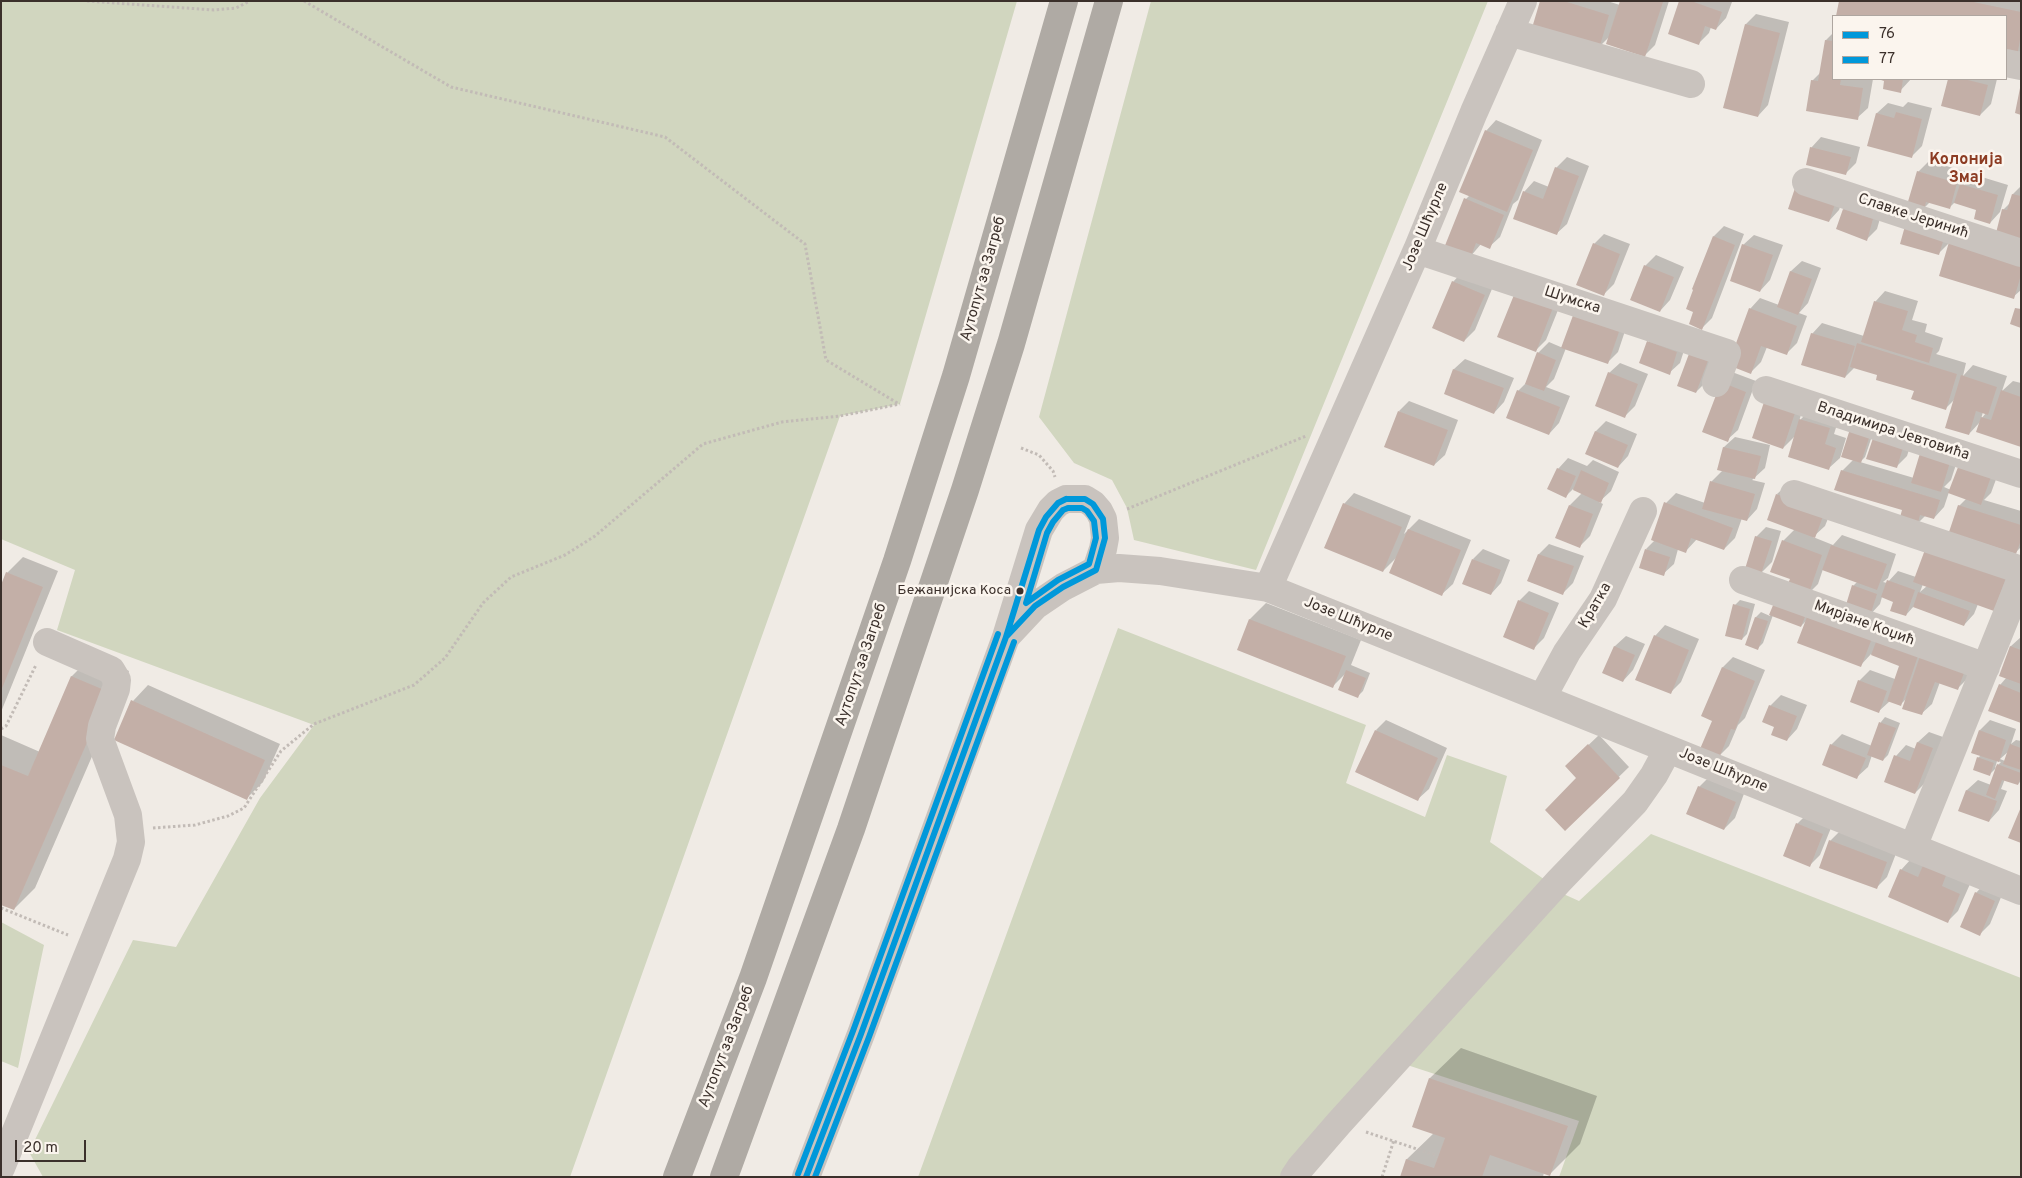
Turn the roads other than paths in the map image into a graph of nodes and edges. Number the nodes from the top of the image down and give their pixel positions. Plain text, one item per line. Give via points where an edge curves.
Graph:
1 (1064, 1) edge
2 (1109, 1) edge
3 (1523, 1) edge
4 (1509, 32) junction
5 (2007, 63) edge
6 (2021, 66) edge
7 (1691, 84) dead end
8 (1806, 182) dead end
9 (1417, 250) junction
10 (2021, 252) edge
11 (1716, 382) dead end
12 (1766, 390) dead end
13 (2021, 474) edge
14 (1794, 494) dead end
15 (1643, 511) dead end
16 (1096, 570) junction
17 (2021, 570) edge
18 (2021, 579) edge
19 (1743, 580) dead end
20 (1268, 588) junction
21 (1006, 638) junction
22 (47, 642) road end
23 (1986, 667) junction
24 (1542, 698) junction
25 (1668, 749) junction
26 (1913, 847) junction
27 (2021, 891) edge
28 (1, 1168) edge
29 (677, 1177) edge
30 (724, 1177) edge
31 (806, 1177) edge
32 (1294, 1177) edge

1 - 29 highway, Аутопут за Загреб via 958,367 900,551 756,969
2 - 30 highway via 965,490 848,838
3 - 4 street, Јозе Шћурле
4 - 7 street
4 - 9 street, Јозе Шћурле
5 - 6 street
8 - 10 street, Славке Јеринић
9 - 11 street, Шумска via 1727,352
9 - 20 street, Јозе Шћурле
12 - 13 street, Владимира Јевтовића
14 - 17 street
15 - 24 street, Кратка via 1602,599
16 - 20 street via 1160,571
16 - 21 street via 1035,606
16 - 21 street via 1104,549 1103,519 1093,504 1084,499 1061,501 1051,510 1039,530
18 - 23 street
19 - 23 street, Мирјане Коџић
20 - 24 street, Јозе Шћурле
21 - 31 street
22 - 28 street via 111,670 117,680 100,739 128,815 131,842 127,859
23 - 26 street
24 - 25 street, Јозе Шћурле
25 - 26 street, Јозе Шћурле
25 - 32 street via 1635,802 1559,881
26 - 27 street, Јозе Шћурле

